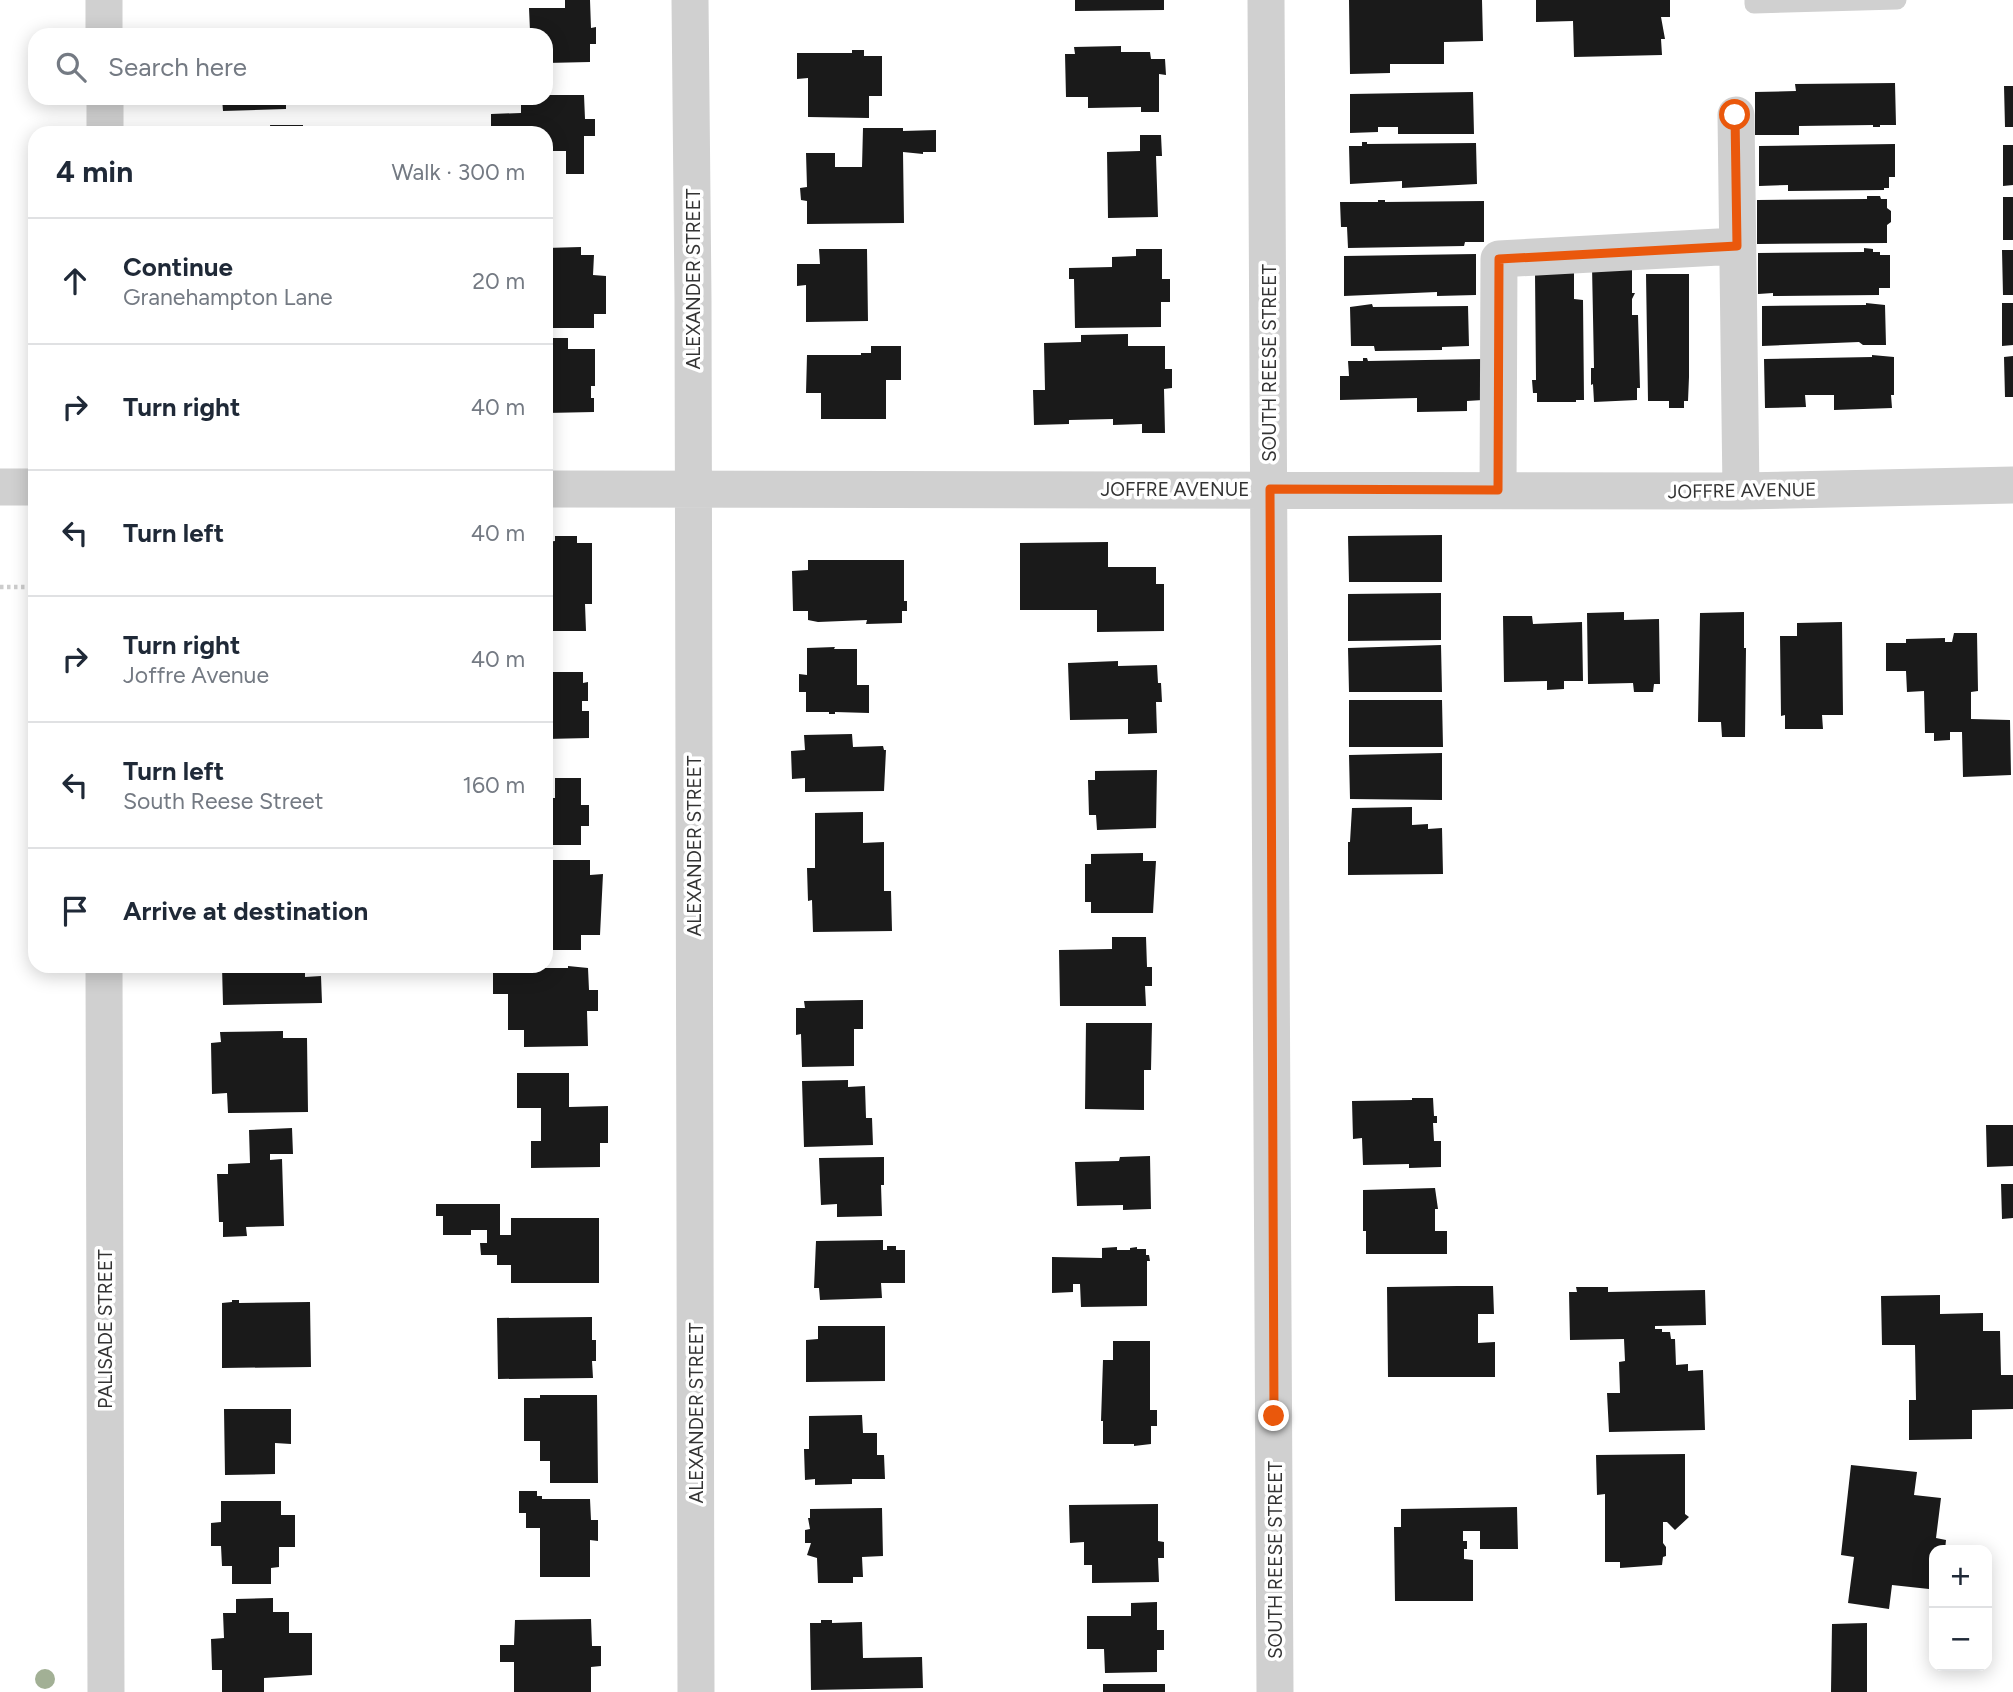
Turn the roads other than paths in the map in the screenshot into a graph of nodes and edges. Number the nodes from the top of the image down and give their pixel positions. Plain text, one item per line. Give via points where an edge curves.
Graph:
1 (104, 0) edge
2 (690, 0) edge
3 (1266, 0) edge
4 (1754, 0) edge
5 (1897, 0) edge
6 (104, 28) edge
7 (105, 105) edge
8 (1735, 115) dead end
9 (105, 126) edge
10 (1737, 246) junction
11 (2013, 485) edge
12 (28, 486) edge
13 (0, 487) edge
14 (553, 489) edge
15 (694, 489) junction
16 (1270, 489) junction
17 (1498, 490) junction
18 (1741, 491) junction
19 (104, 973) edge
20 (106, 1692) edge
21 (696, 1692) edge
22 (1275, 1692) edge

1 - 6 street
2 - 15 street, ALEXANDER STREET
3 - 16 street, SOUTH REESE STREET
4 - 5 lane via 1754,4
7 - 9 street
8 - 10 street
10 - 17 street via 1499,259
10 - 18 street
11 - 18 street, JOFFRE AVENUE
12 - 13 street
14 - 15 street, JOFFRE AVENUE
15 - 16 street, JOFFRE AVENUE
15 - 21 street, ALEXANDER STREET
16 - 17 street, JOFFRE AVENUE
16 - 22 street, SOUTH REESE STREET
17 - 18 street, JOFFRE AVENUE
19 - 20 street, PALISADE STREET

